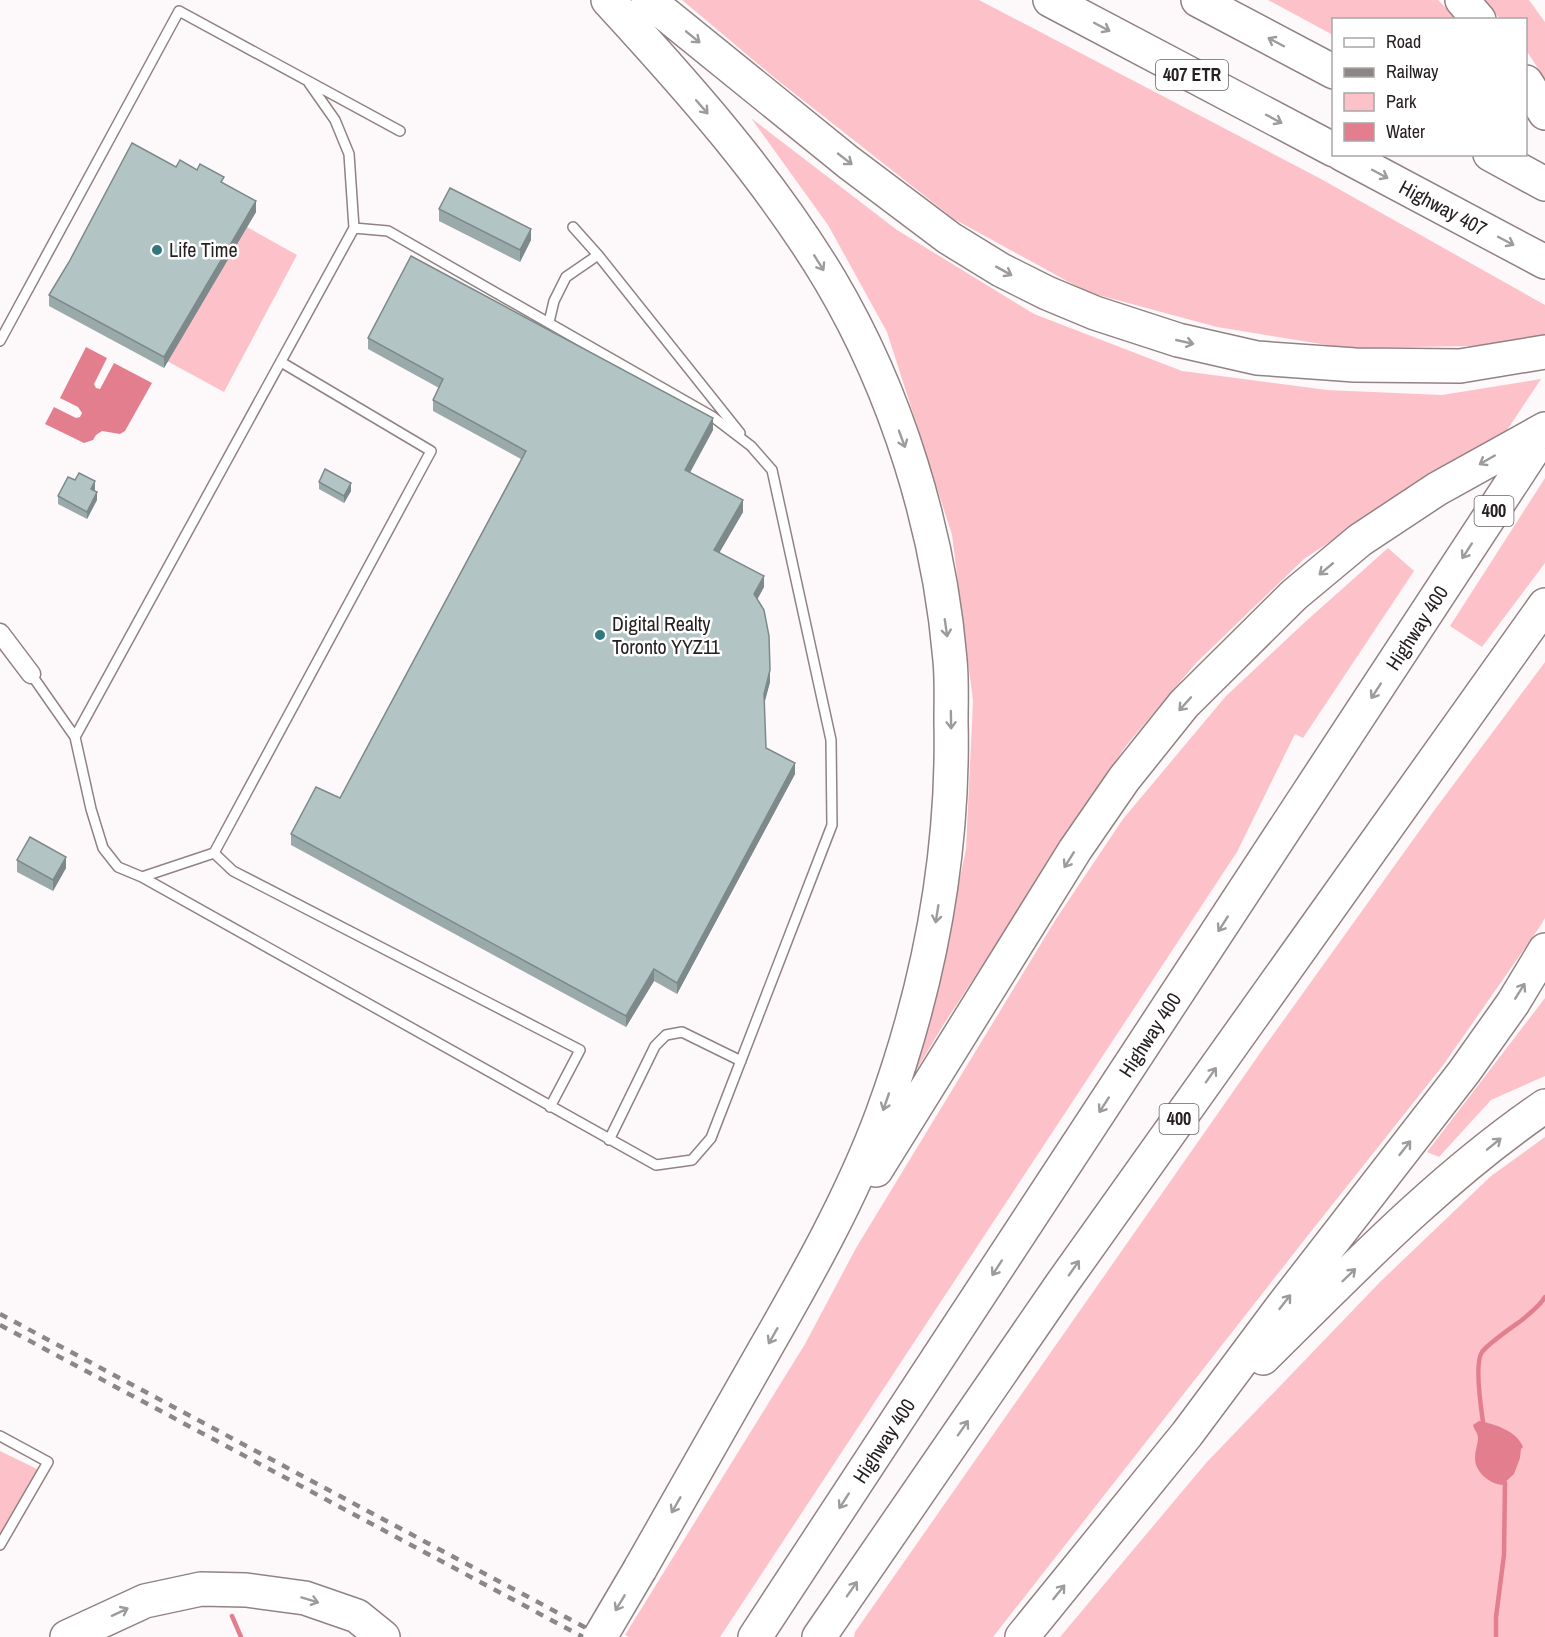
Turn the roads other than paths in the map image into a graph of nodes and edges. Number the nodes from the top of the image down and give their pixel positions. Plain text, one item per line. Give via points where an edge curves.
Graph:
1 (608, 0) edge
2 (648, 0) edge
3 (1050, 0) edge
4 (1198, 0) edge
5 (1462, 0) edge
6 (1477, 18) edge
7 (1332, 71) edge
8 (307, 81) junction
9 (1527, 84) edge
10 (1545, 112) edge
11 (400, 131) dead end
12 (1332, 149) edge
13 (1346, 156) edge
14 (1494, 156) edge
15 (1545, 183) edge
16 (573, 227) dead end
17 (354, 228) junction
18 (598, 255) junction
19 (1545, 262) edge
20 (549, 322) junction
21 (0, 341) edge
22 (1545, 352) edge
23 (281, 362) junction
24 (1545, 430) edge
25 (751, 446) junction
26 (1545, 605) edge
27 (0, 633) edge
28 (32, 674) joint
29 (75, 737) junction
30 (214, 853) junction
31 (142, 877) junction
32 (1545, 950) edge
33 (741, 1061) junction
34 (1545, 1106) edge
35 (550, 1107) junction
36 (609, 1140) junction
37 (801, 1285) junction
38 (1187, 1434) junction
39 (0, 1436) edge
40 (0, 1545) edge
41 (67, 1637) edge
42 (383, 1637) edge
43 (600, 1637) edge
44 (755, 1637) edge
45 (819, 1637) edge
46 (1022, 1637) edge

1 -> 37 highway via 724,132 807,243 831,282 875,368 894,416 911,462 937,566 951,662 952,768 945,864 930,958 881,1118
2 -> 22 highway via 848,162 950,238 1001,270 1095,313 1178,340 1257,358 1355,365 1460,366
3 -> 12 highway, 407 ETR
7 -> 4 highway
5 - 6 highway
8 - 11 lane
8 - 17 lane via 335,120 349,154
8 - 21 lane via 179,11
9 - 10 highway
13 -> 19 highway, Highway 407
14 - 15 highway
16 - 18 lane
17 - 20 lane via 388,231
17 - 23 lane
18 - 20 lane via 567,277 554,301
18 - 25 lane
20 - 25 lane via 713,417
23 - 29 lane
23 - 30 lane via 431,451
24 -> 37 highway via 1437,489 1360,540 1294,595 1184,704 1124,779 1075,850
24 -> 44 highway, Highway 400 / 400
25 - 33 lane via 772,470 829,728 832,825
45 -> 26 highway, 400 via 1061,1285
27 - 28 street
28 - 29 lane
29 - 31 lane via 103,848 118,867
30 - 31 lane
30 - 35 lane via 233,871 580,1050
31 - 35 lane
38 -> 32 highway via 1464,1072
33 - 36 lane via 711,1138 692,1160 656,1165
33 - 36 lane via 682,1032 666,1035 655,1046
38 -> 34 highway via 1394,1230 1515,1126
35 - 36 lane
37 -> 43 highway, bridge
46 -> 38 highway
39 - 40 lane via 48,1462
41 -> 42 highway via 145,1601 201,1589 305,1598 357,1616

